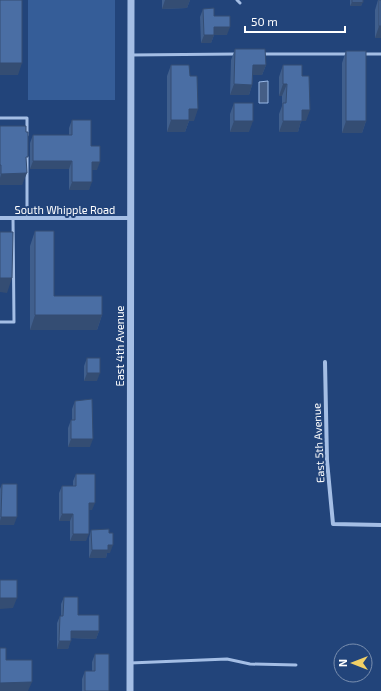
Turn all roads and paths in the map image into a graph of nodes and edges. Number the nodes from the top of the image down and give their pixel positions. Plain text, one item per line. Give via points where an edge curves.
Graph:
1 (131, 0) edge
2 (237, 0) edge
3 (240, 3) dead end
4 (243, 54) edge
5 (259, 54) edge
6 (351, 54) edge
7 (358, 54) edge
8 (381, 54) edge
9 (130, 55) junction
10 (0, 118) edge
11 (27, 141) edge
12 (27, 148) edge
13 (0, 218) edge
14 (13, 218) junction
15 (27, 218) junction
16 (130, 218) junction
17 (0, 322) edge
18 (325, 362) dead end
19 (381, 525) edge
20 (130, 664) junction
21 (296, 665) dead end
22 (130, 691) edge

1 - 9 street, East 4th Avenue
2 - 3 lane
4 - 9 lane
5 - 6 lane
7 - 8 lane
9 - 16 street, East 4th Avenue
10 - 11 lane via 27,118
12 - 15 lane
13 - 14 street, South Whipple Road
14 - 15 street, South Whipple Road
14 - 17 lane via 14,322
15 - 16 street, South Whipple Road
16 - 20 street, East 4th Avenue
18 - 19 street, East 5th Avenue via 327,461 333,524
20 - 21 lane via 227,658 250,664
20 - 22 street, East 4th Avenue

